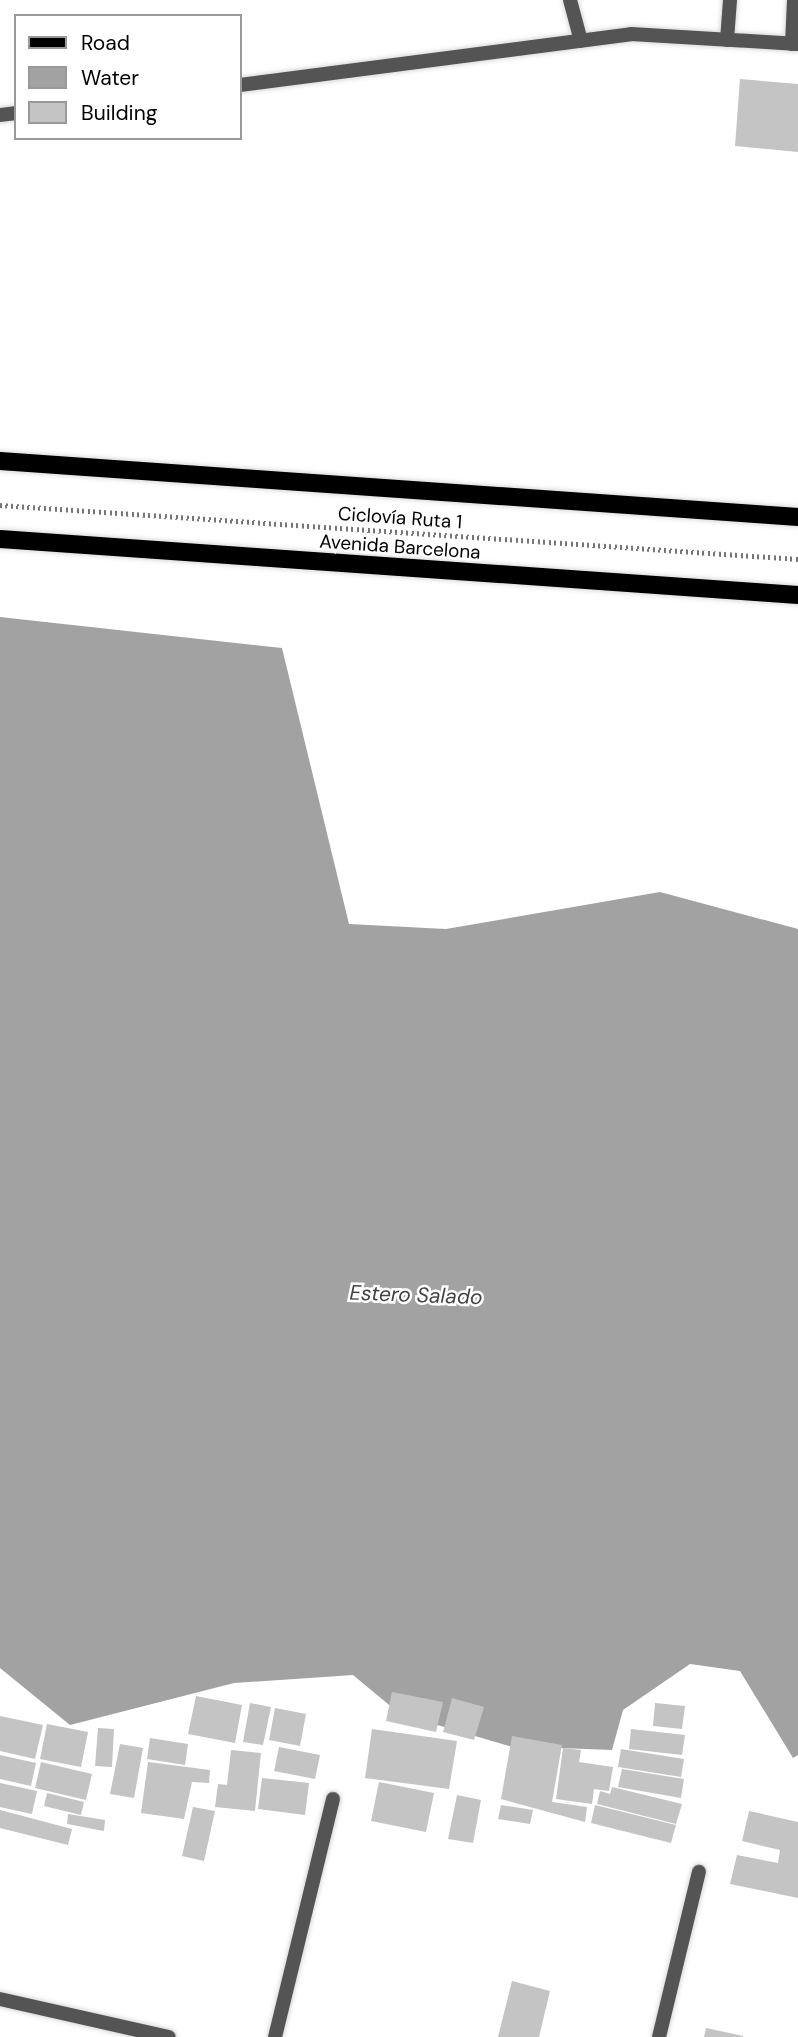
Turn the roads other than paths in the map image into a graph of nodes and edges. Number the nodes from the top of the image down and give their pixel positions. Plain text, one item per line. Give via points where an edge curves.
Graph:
1 (570, 0) edge
2 (730, 0) edge
3 (794, 0) edge
4 (727, 40) junction
5 (581, 41) junction
6 (795, 44) edge
7 (242, 85) edge
8 (0, 461) edge
9 (798, 517) edge
10 (0, 539) edge
11 (798, 596) edge
12 (333, 1799) dead end
13 (699, 1872) dead end
14 (0, 2000) edge
15 (169, 2037) edge
16 (275, 2037) edge
17 (659, 2037) edge

1 - 5 street
2 - 4 street
3 - 6 street
4 - 5 street via 631,34
4 - 6 street
5 - 7 street
8 - 9 main road
10 - 11 main road, Avenida Barcelona
12 - 16 street
13 - 17 street
14 - 15 street

